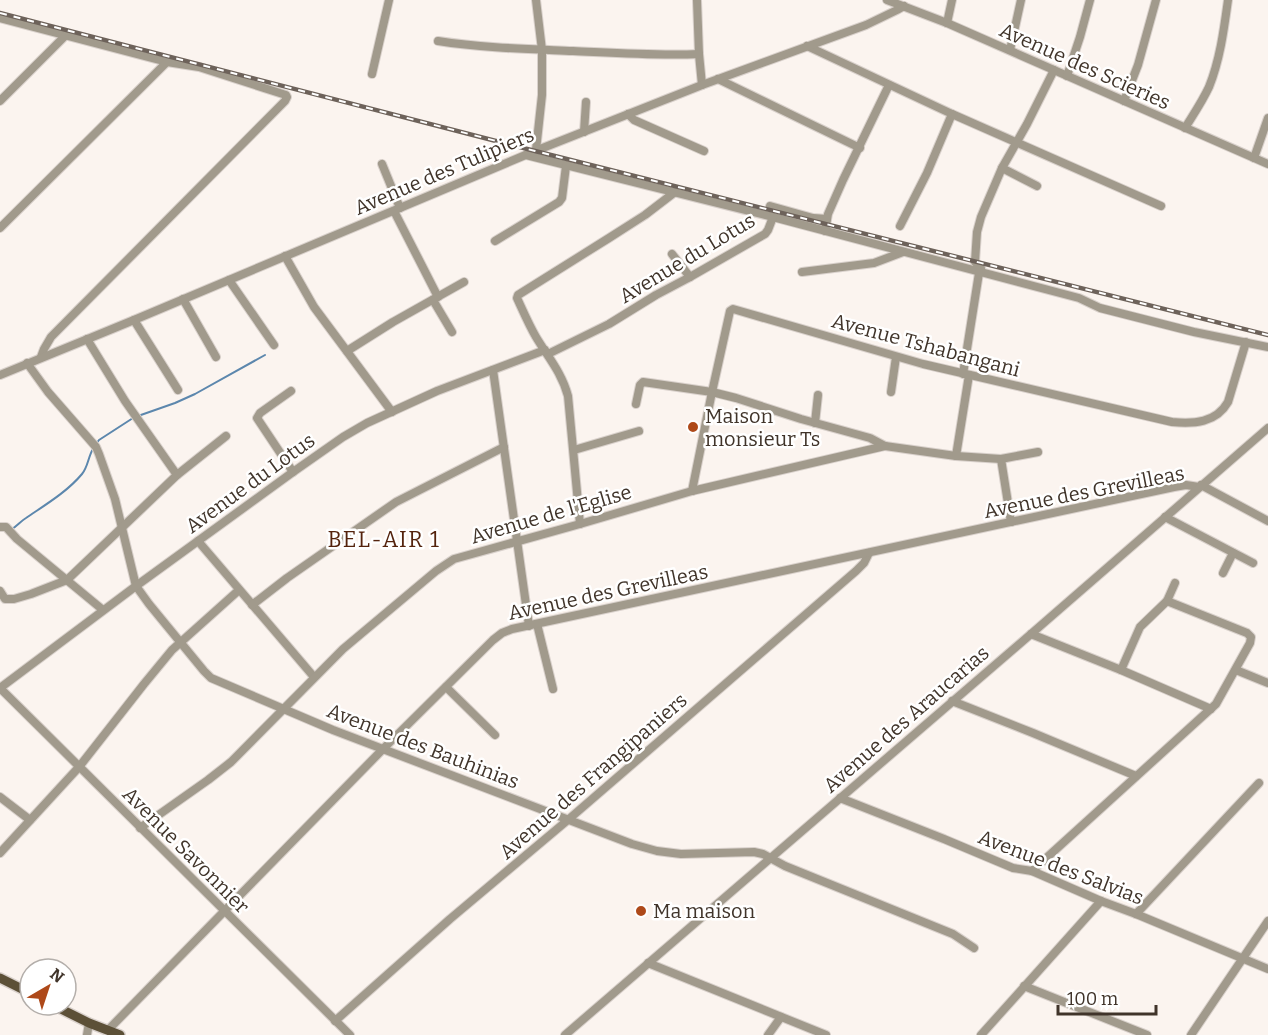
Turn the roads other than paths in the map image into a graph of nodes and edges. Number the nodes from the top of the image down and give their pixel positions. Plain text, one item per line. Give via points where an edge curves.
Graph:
1 (389, 0) edge
2 (536, 0) edge
3 (697, 0) edge
4 (887, 0) edge
5 (952, 0) edge
6 (1021, 0) edge
7 (1090, 0) edge
8 (1156, 0) edge
9 (1228, 0) edge
10 (904, 6) junction
11 (0, 18) edge
12 (947, 23) junction
13 (65, 36) junction
14 (438, 41) dead end
15 (807, 46) junction
16 (542, 50) junction
17 (1010, 50) junction
18 (699, 54) junction
19 (167, 62) junction
20 (1053, 70) junction
21 (372, 74) dead end
22 (1066, 76) junction
23 (718, 79) junction
24 (702, 85) junction
25 (889, 85) junction
26 (0, 100) edge
27 (1124, 101) junction
28 (586, 102) dead end
29 (628, 114) junction
30 (951, 114) junction
31 (1268, 118) edge
32 (1185, 128) junction
33 (584, 132) junction
34 (1016, 143) junction
35 (860, 147) junction
36 (536, 150) junction
37 (704, 151) dead end
38 (526, 155) junction
39 (1254, 158) junction
40 (382, 164) dead end
41 (1268, 164) edge
42 (566, 166) junction
43 (1002, 168) junction
44 (1037, 186) dead end
45 (675, 192) junction
46 (770, 206) dead end
47 (1161, 206) dead end
48 (397, 209) junction
49 (774, 217) junction
50 (827, 219) junction
51 (900, 226) dead end
52 (0, 228) edge
53 (825, 231) junction
54 (495, 241) dead end
55 (903, 252) junction
56 (672, 254) dead end
57 (285, 256) junction
58 (802, 272) dead end
59 (980, 273) junction
60 (690, 278) junction
61 (229, 280) junction
62 (464, 282) dead end
63 (436, 298) junction
64 (183, 299) junction
65 (134, 320) junction
66 (452, 332) dead end
67 (87, 339) junction
68 (1246, 342) junction
69 (274, 345) dead end
70 (1268, 347) edge
71 (347, 351) junction
72 (547, 352) junction
73 (41, 357) junction
74 (216, 357) dead end
75 (896, 357) junction
76 (27, 363) junction
77 (493, 370) junction
78 (966, 374) junction
79 (0, 375) edge
80 (178, 390) dead end
81 (291, 391) dead end
82 (712, 392) junction
83 (891, 392) dead end
84 (818, 395) dead end
85 (636, 404) dead end
86 (392, 412) junction
87 (815, 423) junction
88 (1268, 428) edge
89 (639, 432) dead end
90 (226, 436) dead end
91 (885, 446) junction
92 (504, 447) junction
93 (573, 450) junction
94 (1038, 452) dead end
95 (956, 456) junction
96 (1001, 459) junction
97 (293, 472) junction
98 (177, 475) junction
99 (1200, 486) junction
100 (692, 491) junction
101 (1165, 517) junction
102 (1268, 521) edge
103 (1011, 522) junction
104 (580, 524) junction
105 (123, 527) junction
106 (4, 528) edge
107 (198, 541) junction
108 (516, 541) junction
109 (869, 553) junction
110 (1233, 553) junction
111 (1253, 563) dead end
112 (1223, 573) dead end
113 (67, 580) junction
114 (1175, 584) dead end
115 (136, 586) junction
116 (239, 590) junction
117 (0, 591) edge
118 (1167, 601) junction
119 (252, 605) junction
120 (104, 610) junction
121 (533, 625) junction
122 (1031, 634) junction
123 (180, 642) junction
124 (1121, 670) junction
125 (1236, 670) junction
126 (314, 677) junction
127 (1268, 683) edge
128 (446, 687) junction
129 (0, 688) edge
130 (553, 689) dead end
131 (952, 701) junction
132 (1211, 709) junction
133 (282, 710) junction
134 (495, 735) dead end
135 (383, 749) junction
136 (79, 767) junction
137 (1136, 776) junction
138 (1259, 783) dead end
139 (0, 797) edge
140 (840, 798) junction
141 (569, 819) junction
142 (30, 820) junction
143 (140, 828) junction
144 (0, 853) edge
145 (770, 859) junction
146 (1032, 871) junction
147 (1101, 901) junction
148 (224, 911) junction
149 (1136, 914) junction
150 (1268, 921) edge
151 (974, 948) dead end
152 (1242, 958) junction
153 (648, 963) junction
154 (1268, 969) edge
155 (0, 978) edge
156 (1024, 986) junction
157 (18, 987) edge
158 (77, 1017) edge
159 (781, 1017) junction
160 (335, 1021) junction
161 (89, 1023) junction
162 (108, 1030) junction
163 (87, 1035) edge
164 (120, 1035) edge
165 (350, 1035) edge
166 (565, 1035) edge
167 (768, 1035) edge
168 (826, 1035) edge
169 (981, 1035) edge
170 (1147, 1035) edge
171 (1191, 1035) edge

1 - 21 street
2 - 16 street
3 - 18 street
4 - 10 street, Avenue des Scieries
5 - 12 street
6 - 17 street
7 - 22 street
8 - 27 street
9 - 32 street via 1213,78
10 - 12 street, Avenue des Scieries
10 - 15 street, Avenue des Tulipiers via 866,25
11 - 13 street
12 - 17 street, Avenue des Scieries
13 - 19 street
13 - 26 street
14 - 16 street
15 - 23 street, Avenue des Tulipiers
15 - 25 street
16 - 18 street
16 - 36 street
17 - 20 street, Avenue des Scieries
18 - 24 street
19 - 52 street
19 - 73 street via 199,67 287,97 51,337
20 - 22 street, Avenue des Scieries
20 - 34 street
22 - 27 street, Avenue des Scieries
23 - 24 street, Avenue des Tulipiers
23 - 35 street
24 - 29 street, Avenue des Tulipiers
25 - 30 street
25 - 35 street
27 - 32 street, Avenue des Scieries
28 - 33 street
29 - 33 street, Avenue des Tulipiers
29 - 37 street
30 - 34 street
30 - 51 street
31 - 39 street
32 - 39 street, Avenue des Scieries
33 - 36 street, Avenue des Tulipiers
34 - 43 street
34 - 47 street
35 - 50 street
36 - 38 street, Avenue des Tulipiers
38 - 42 street
38 - 48 street, Avenue des Tulipiers
39 - 41 street, Avenue des Scieries
40 - 48 street
42 - 45 street
42 - 54 street via 559,202
43 - 44 street
43 - 59 street via 978,224 975,262
45 - 49 street
45 - 72 street via 518,295 534,334
46 - 50 street
48 - 57 street, Avenue des Tulipiers
48 - 63 street
49 - 53 street, Avenue du Lotus
49 - 60 street, Avenue du Lotus via 765,234
50 - 53 street
53 - 55 street, Avenue du Lotus
55 - 58 street via 874,263
55 - 59 street, Avenue du Lotus
56 - 60 street
57 - 61 street, Avenue des Tulipiers
57 - 71 street via 314,307
59 - 68 street, Avenue du Lotus via 1079,298 1100,308
59 - 78 street
60 - 72 street, Avenue du Lotus via 609,324
61 - 64 street, Avenue des Tulipiers
61 - 69 street
62 - 63 street
63 - 66 street
63 - 71 street
64 - 65 street, Avenue des Tulipiers
64 - 74 street
65 - 67 street, Avenue des Tulipiers
65 - 80 street
67 - 73 street, Avenue des Tulipiers
67 - 98 street
68 - 70 street, Avenue du Lotus
68 - 78 street, Avenue Tshabangani via 1228,402 1218,414 1199,422 1172,422
71 - 86 street
72 - 77 street, Avenue du Lotus
72 - 93 street via 568,396
73 - 76 street, Avenue des Tulipiers
75 - 78 street, Avenue Tshabangani
75 - 82 street, Avenue Tshabangani via 735,308 730,311
75 - 83 street
76 - 79 street, Avenue des Tulipiers
76 - 105 street, Avenue des Bauhinias via 93,444 108,476
77 - 86 street, Avenue du Lotus
77 - 92 street
78 - 95 street
81 - 97 street via 256,417
82 - 85 street via 643,382
82 - 87 street
82 - 100 street, Avenue Tshabangani
84 - 87 street
86 - 97 street, Avenue du Lotus via 343,437
87 - 91 street
88 - 99 street, Avenue des Araucarias
89 - 93 street
90 - 98 street
91 - 95 street
91 - 100 street, Avenue de l'Eglise
92 - 108 street
92 - 119 street via 396,502
93 - 104 street
94 - 96 street
95 - 96 street
96 - 103 street
97 - 107 street, Avenue du Lotus
98 - 105 street
99 - 101 street, Avenue des Araucarias
99 - 102 street
99 - 103 street, Avenue des Grevilleas via 1174,487
100 - 104 street, Avenue de l'Eglise
101 - 110 street
101 - 122 street, Avenue des Araucarias
103 - 109 street, Avenue des Grevilleas
104 - 108 street, Avenue de l'Eglise
105 - 113 street
105 - 115 street, Avenue des Bauhinias
106 - 113 street
107 - 115 street, Avenue du Lotus
107 - 116 street
108 - 121 street
108 - 126 street, Avenue de l'Eglise via 449,562
109 - 121 street, Avenue des Grevilleas
109 - 141 street, Avenue des Frangipaniers via 856,572
110 - 111 street
110 - 112 street
113 - 117 street via 14,599 5,599
113 - 120 street
114 - 118 street
115 - 120 street, Avenue du Lotus
115 - 123 street, Avenue des Bauhinias
116 - 119 street
116 - 123 street
118 - 124 street via 1140,627
118 - 125 street via 1250,636
119 - 126 street
120 - 129 street, Avenue du Lotus
121 - 128 street, Avenue des Grevilleas via 497,636
121 - 130 street
122 - 124 street
122 - 131 street, Avenue des Araucarias
123 - 133 street, Avenue des Bauhinias via 211,678
123 - 136 street
124 - 132 street
125 - 127 street
125 - 132 street
126 - 133 street, Avenue de l'Eglise
128 - 134 street
128 - 135 street, Avenue des Grevilleas
129 - 136 street, Avenue Savonnier
131 - 137 street
131 - 140 street, Avenue des Araucarias
132 - 137 street
133 - 135 street, Avenue des Bauhinias
133 - 143 street, Avenue de l'Eglise via 226,766
135 - 141 street, Avenue des Bauhinias
135 - 148 street, Avenue des Grevilleas
136 - 142 street
136 - 143 street, Avenue Savonnier
137 - 146 street
138 - 149 street
139 - 142 street
140 - 145 street, Avenue des Araucarias
140 - 146 street, Avenue des Salvias via 1013,868
141 - 145 street, Avenue des Bauhinias via 657,851 754,852
141 - 160 street, Avenue des Frangipaniers
142 - 144 street
143 - 148 street, Avenue Savonnier
145 - 151 street, Avenue des Bauhinias via 953,934
145 - 153 street, Avenue des Araucarias
146 - 147 street, Avenue des Salvias
147 - 149 street, Avenue des Salvias
147 - 156 street
148 - 160 street, Avenue Savonnier
148 - 162 street, Avenue des Grevilleas
149 - 152 street, Avenue des Salvias
150 - 152 street
152 - 154 street, Avenue des Salvias
152 - 171 street
153 - 159 street
153 - 166 street, Avenue des Araucarias
155 - 157 main road
156 - 169 street
156 - 170 street
158 - 161 main road
159 - 167 street
159 - 168 street
160 - 165 street, Avenue Savonnier
161 - 162 main road
161 - 163 street
162 - 164 main road

